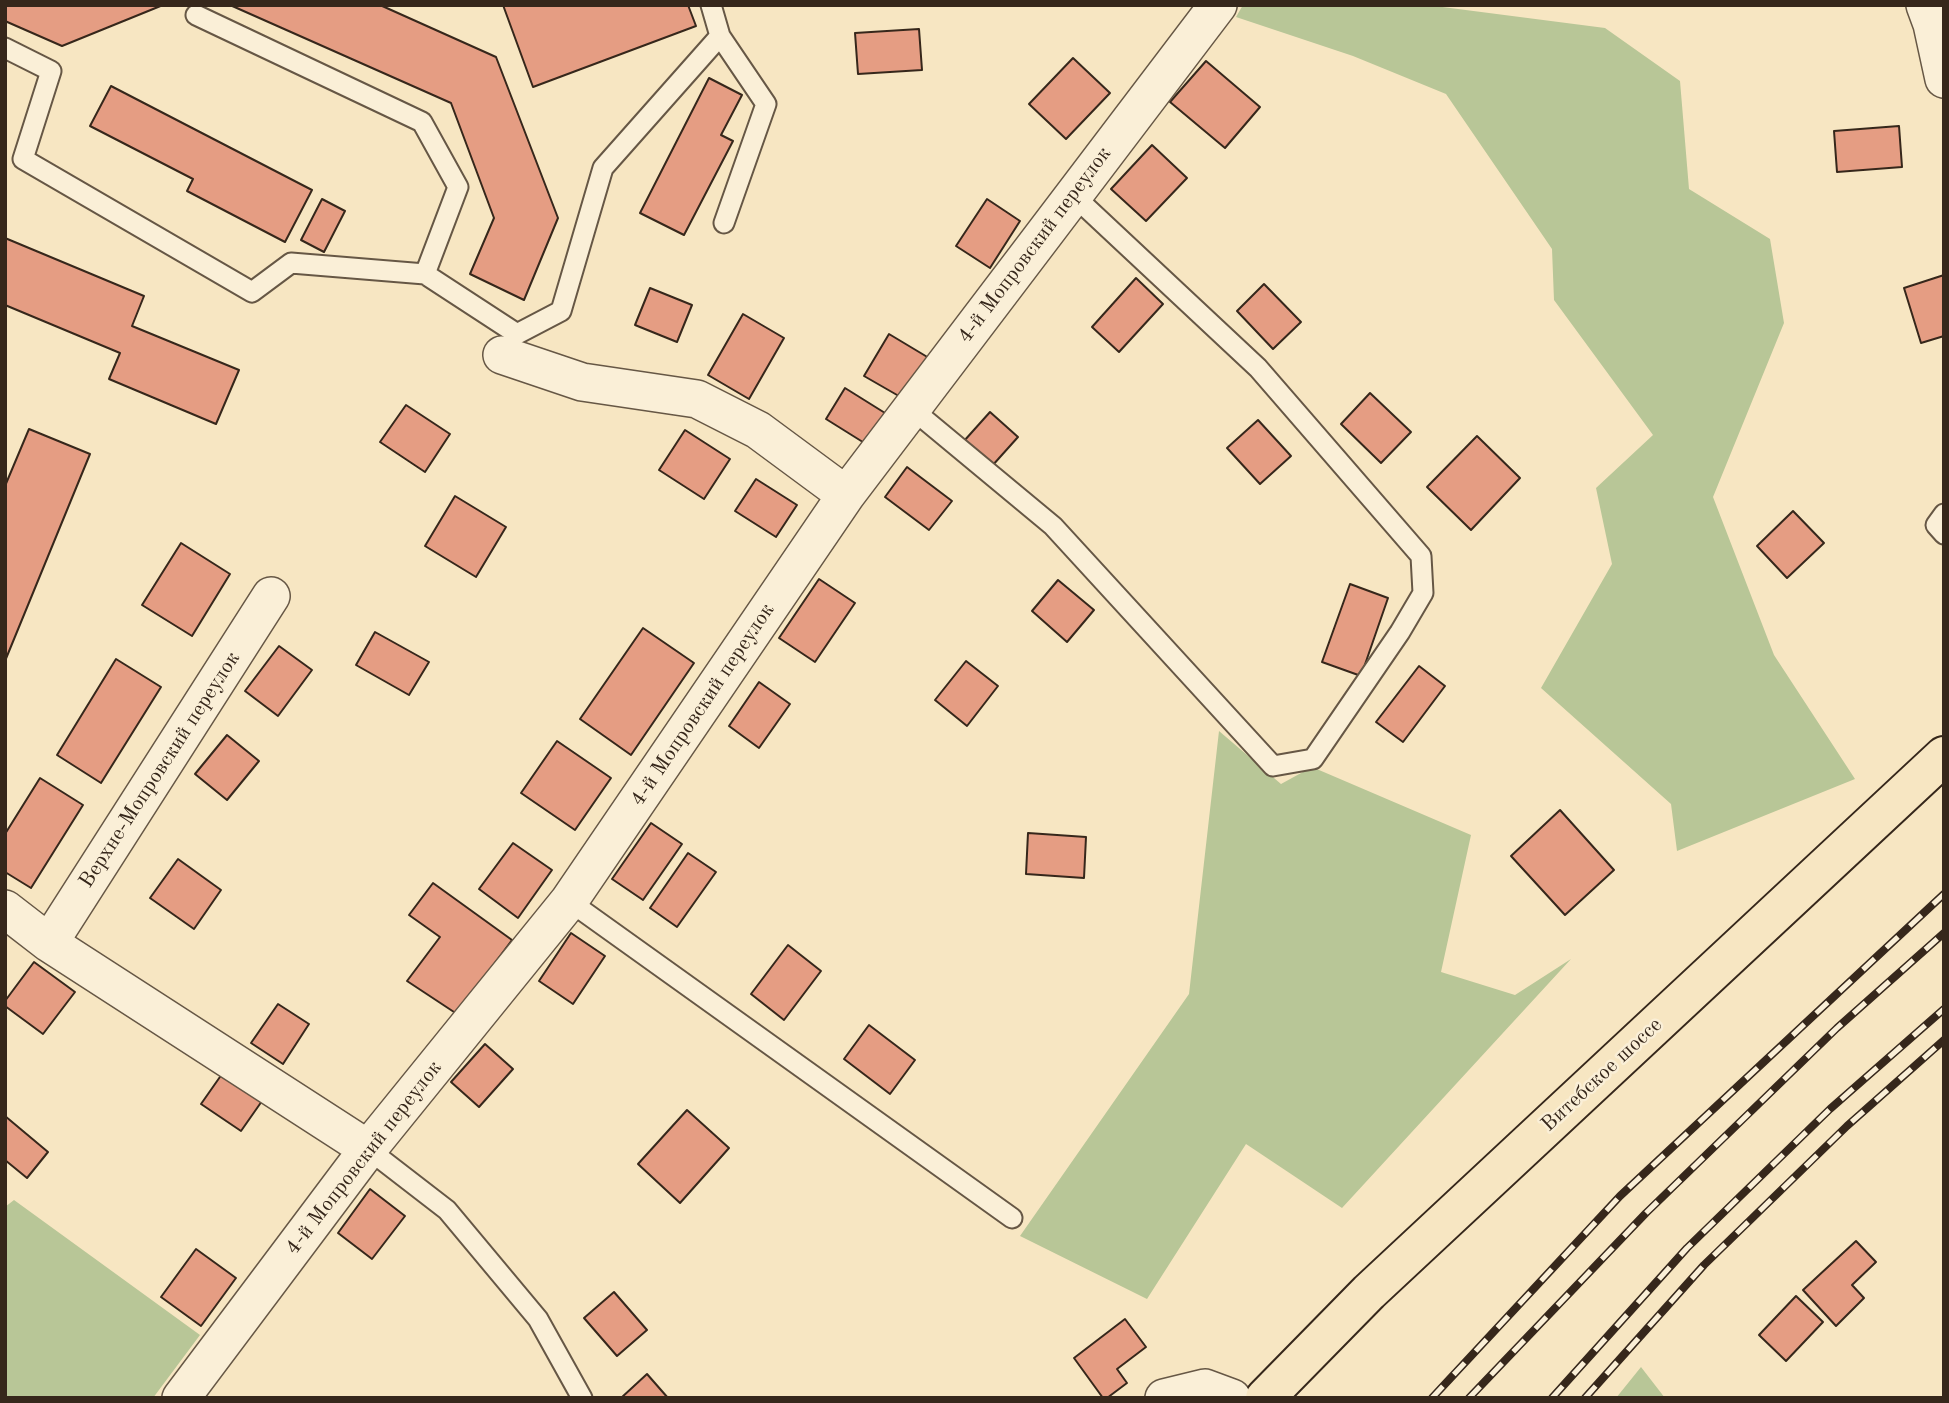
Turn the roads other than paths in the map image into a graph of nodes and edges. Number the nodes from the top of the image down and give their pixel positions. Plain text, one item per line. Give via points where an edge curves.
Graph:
1 (711, 5) edge
2 (1218, 5) edge
3 (1925, 5) edge
4 (196, 15) dead end
5 (720, 36) junction
6 (5, 48) edge
7 (1944, 79) edge
8 (1073, 195) junction
9 (724, 223) dead end
10 (425, 274) junction
11 (502, 355) dead end
12 (912, 409) junction
13 (846, 495) junction
14 (1944, 514) edge
15 (1944, 534) edge
16 (271, 596) dead end
17 (1935, 765) edge
18 (569, 901) junction
19 (5, 909) edge
20 (49, 943) junction
21 (368, 1149) junction
22 (1012, 1218) dead end
23 (181, 1398) edge
24 (582, 1398) edge
25 (1164, 1398) edge
26 (1232, 1398) edge
27 (1265, 1398) edge

1 - 5 lane
2 - 8 street, 4-й Мопровский переулок
3 - 7 street
4 - 10 lane via 422,122 458,187
5 - 9 lane via 765,104
5 - 10 lane via 603,168 561,311 517,334
6 - 10 lane via 51,71 23,159 252,292 290,264
8 - 12 street, 4-й Мопровский переулок
8 - 12 lane via 1258,368 1421,556 1423,593 1313,759 1273,766 1053,526
11 - 13 street via 582,382 697,399 758,430
12 - 13 street, 4-й Мопровский переулок
13 - 18 street, 4-й Мопровский переулок
14 - 15 lane via 1936,525
16 - 20 street, Верхне-Мопровский переулок
17 - 27 main road, Витебское шоссе via 1369,1292
18 - 21 street, 4-й Мопровский переулок
18 - 22 lane
19 - 20 street
20 - 21 street
21 - 23 street, 4-й Мопровский переулок
21 - 24 lane via 447,1210 538,1319
25 - 26 street via 1205,1388

